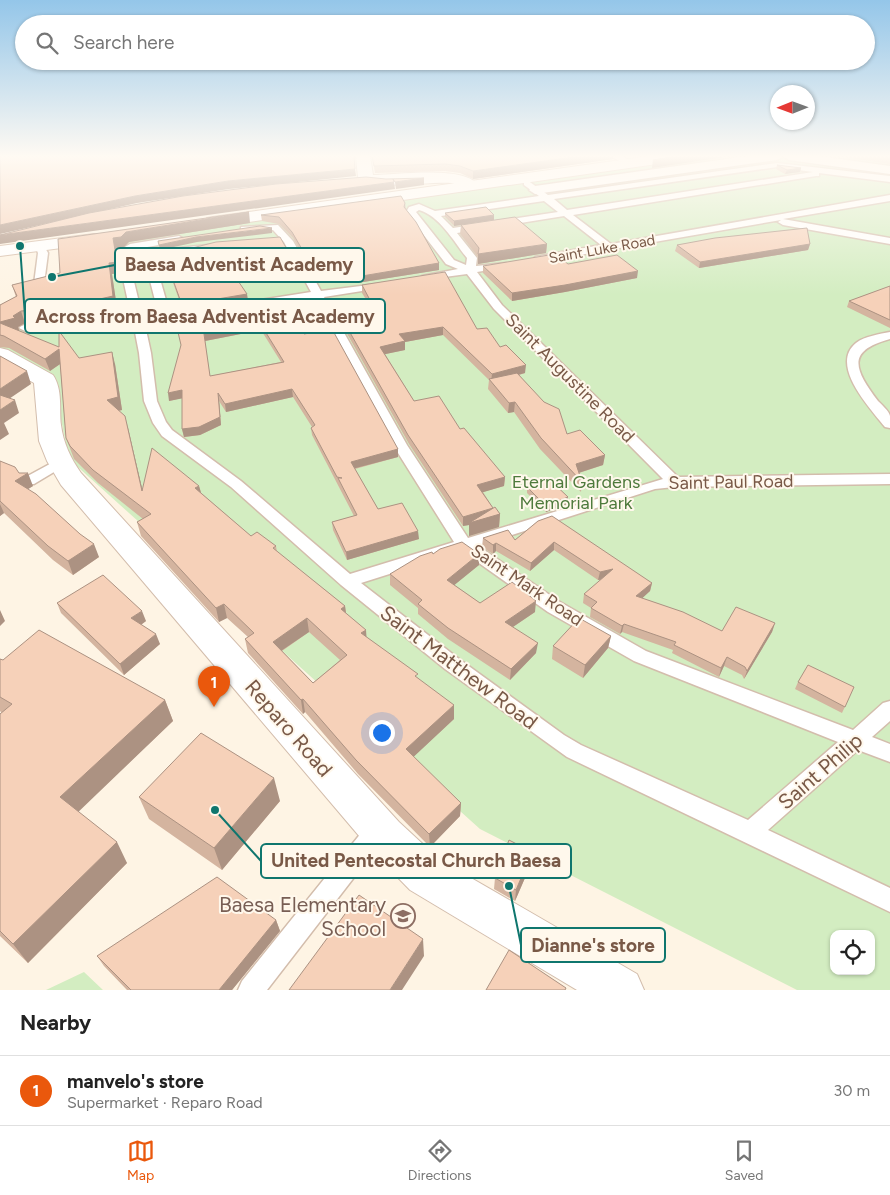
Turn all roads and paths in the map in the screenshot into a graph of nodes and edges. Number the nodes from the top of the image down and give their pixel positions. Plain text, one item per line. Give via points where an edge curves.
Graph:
1 (361, 202) edge
2 (528, 202) edge
3 (549, 202) edge
4 (634, 202) edge
5 (871, 202) edge
6 (565, 213) junction
7 (433, 214) junction
8 (771, 220) junction
9 (233, 231) edge
10 (451, 231) junction
11 (284, 237) junction
12 (263, 238) edge
13 (890, 241) edge
14 (214, 245) edge
15 (40, 246) junction
16 (610, 248) junction
17 (0, 251) edge
18 (125, 265) dead end
19 (470, 270) junction
20 (413, 280) edge
21 (394, 283) edge
22 (39, 284) edge
23 (318, 295) junction
24 (166, 318) junction
25 (137, 323) junction
26 (25, 328) dead end
27 (890, 335) edge
28 (0, 355) edge
29 (890, 424) edge
30 (59, 463) junction
31 (890, 479) edge
32 (29, 480) edge
33 (674, 482) junction
34 (464, 543) junction
35 (347, 581) junction
36 (890, 709) edge
37 (857, 739) junction
38 (890, 753) edge
39 (379, 827) junction
40 (750, 832) junction
41 (890, 900) edge
42 (602, 985) edge
43 (251, 990) edge

1 - 15 street via 119,240
2 - 7 lane
3 - 6 lane
4 - 6 lane
5 - 8 lane, Saint Luke Road
6 - 10 lane
6 - 16 lane
7 - 10 lane
7 - 19 lane via 424,207 411,210 450,262
8 - 13 lane
8 - 16 lane, Saint Luke Road
9 - 11 lane via 272,226
10 - 19 lane via 472,258
11 - 12 lane
11 - 23 lane, Saint Mark Road
14 - 24 lane via 152,258 151,265
15 - 17 street
15 - 22 lane via 43,253
16 - 19 lane, Saint Luke Road
18 - 25 lane, Saint Matthew Road
19 - 20 lane, Saint Luke Road
19 - 33 lane, Saint Augustine Road via 498,307
21 - 23 lane
23 - 24 lane
23 - 34 lane, Saint Mark Road via 400,445
24 - 25 lane
25 - 26 lane via 107,328 56,325
25 - 35 lane, Saint Matthew Road via 143,341 151,406 157,423 236,484
27 - 29 lane via 860,346 853,356 853,369 860,383
28 - 30 street, Reparo Road via 45,380 49,428
30 - 32 lane
30 - 39 street, Reparo Road
31 - 33 lane, Saint Paul Road
33 - 34 lane, Saint Paul Road via 653,485
34 - 35 lane, Saint Paul Road
34 - 37 lane, Saint Mark Road via 554,607 640,656
35 - 40 lane, Saint Matthew Road via 557,742
36 - 37 lane, Saint Philip
37 - 38 lane, Saint Mark Road
37 - 40 lane, Saint Philip
39 - 42 street, Reparo Road via 425,875
39 - 43 lane
40 - 41 lane, Saint Matthew Road

